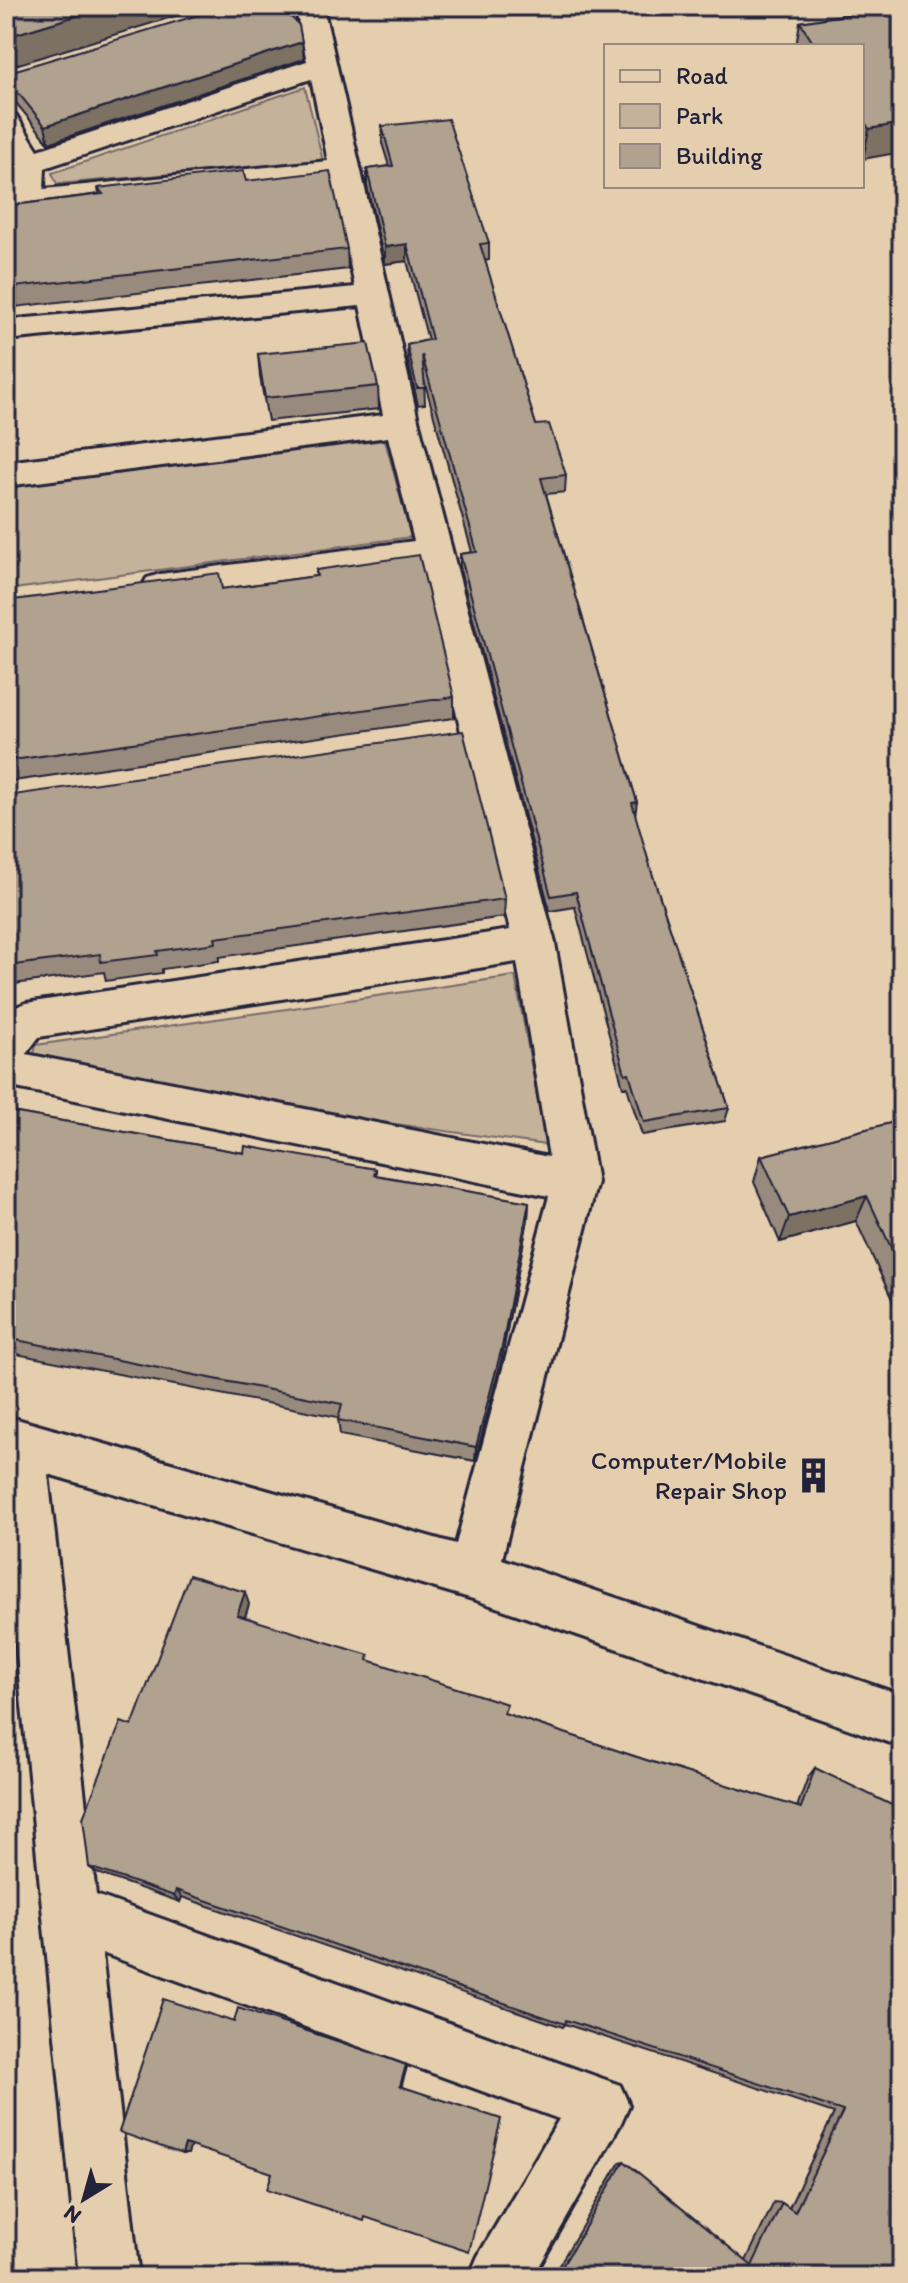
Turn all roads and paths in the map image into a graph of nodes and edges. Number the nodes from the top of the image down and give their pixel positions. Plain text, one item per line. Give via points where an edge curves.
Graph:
1 (309, 6) edge
2 (322, 66) junction
3 (6, 121) edge
4 (30, 163) junction
5 (345, 168) junction
6 (18, 201) edge
7 (374, 295) junction
8 (6, 330) edge
9 (402, 424) junction
10 (6, 474) edge
11 (435, 551) junction
12 (129, 591) edge
13 (534, 943) junction
14 (6, 1047) edge
15 (6, 1068) edge
16 (575, 1182) junction
17 (13, 1442) edge
18 (473, 1574) junction
19 (902, 1721) edge
20 (71, 1914) junction
21 (109, 2277) edge
22 (499, 2277) edge

1 - 2 street
2 - 4 street
2 - 5 street
3 - 4 street
4 - 6 street
5 - 6 street
5 - 7 street
7 - 8 street
7 - 9 street
9 - 10 street
9 - 11 street
11 - 12 street
11 - 13 street via 467,734
13 - 14 street via 26,1021
13 - 16 street
15 - 16 street
16 - 18 street
17 - 18 street
17 - 20 street
18 - 19 street
20 - 21 street
20 - 22 street via 600,2105

